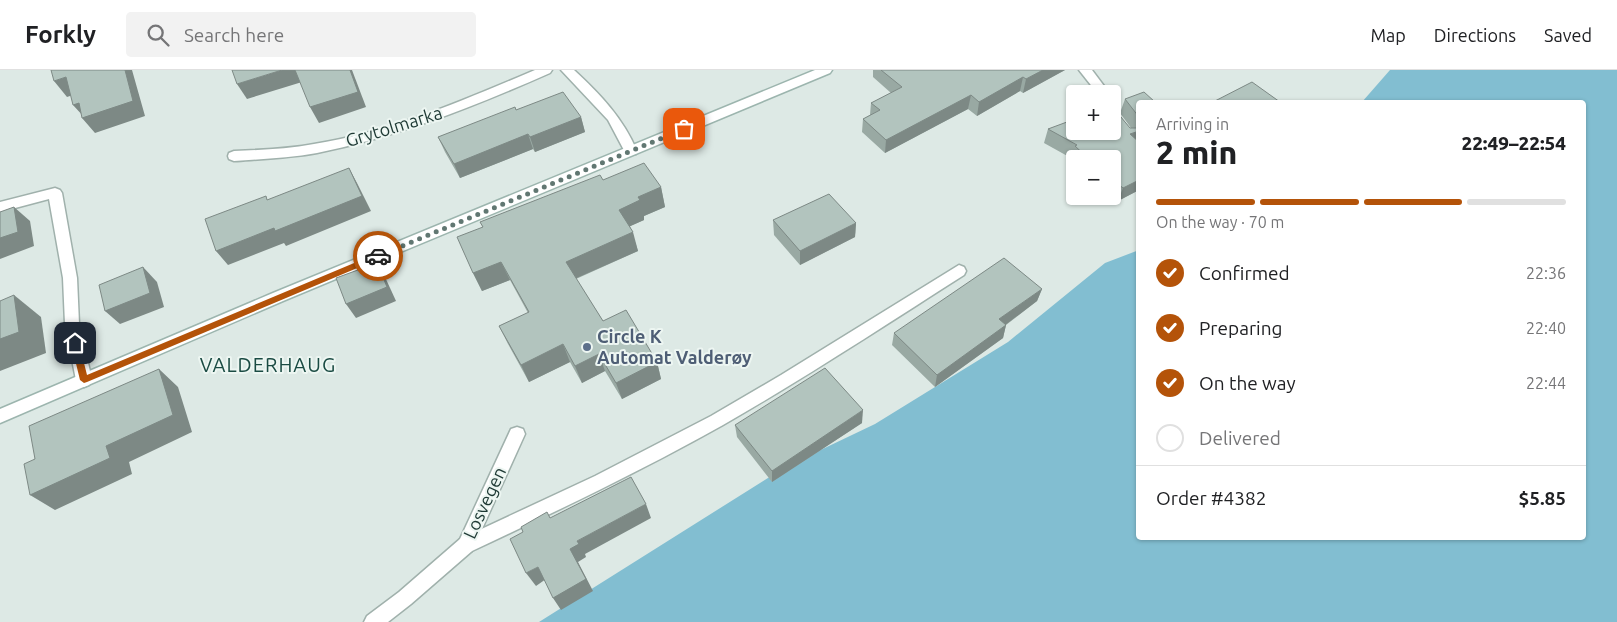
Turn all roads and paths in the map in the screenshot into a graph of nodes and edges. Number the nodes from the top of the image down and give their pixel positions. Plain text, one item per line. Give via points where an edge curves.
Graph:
1 (546, 70) edge
2 (567, 70) edge
3 (826, 70) edge
4 (1085, 70) edge
5 (1098, 85) edge
6 (631, 151) junction
7 (234, 156) dead end
8 (0, 207) edge
9 (959, 271) dead end
10 (84, 380) junction
11 (0, 416) edge
12 (517, 434) dead end
13 (466, 546) junction
14 (373, 622) edge

1 - 7 main road, Grytolmarka via 457,107 374,136 306,151
2 - 6 main road via 619,123
3 - 6 main road
4 - 5 main road
6 - 10 main road
8 - 10 main road via 55,193 70,278 72,324
9 - 13 main road via 848,342 681,440
10 - 11 main road
12 - 13 main road, Losvegen
13 - 14 main road, Losvegen

